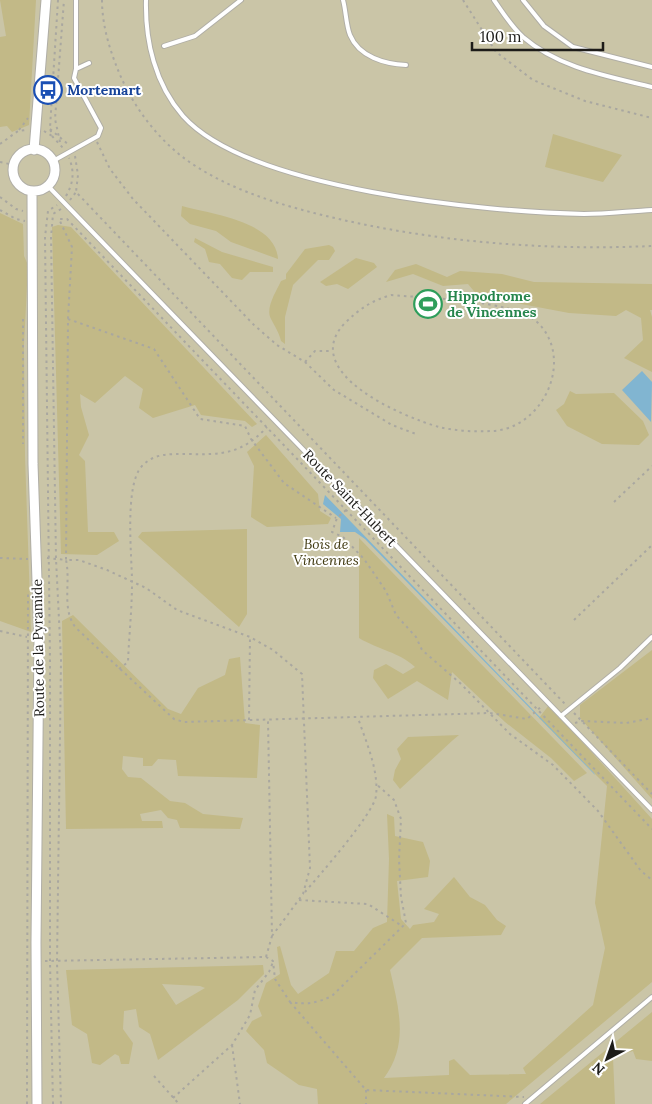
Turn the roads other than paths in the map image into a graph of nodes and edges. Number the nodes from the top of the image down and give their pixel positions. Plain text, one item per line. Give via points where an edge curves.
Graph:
1 (46, 0) edge
2 (76, 0) edge
3 (146, 0) edge
4 (241, 0) edge
5 (343, 0) edge
6 (494, 0) edge
7 (523, 0) edge
8 (164, 46) dead end
9 (89, 63) dead end
10 (406, 66) dead end
11 (652, 67) edge
12 (76, 69) junction
13 (652, 87) edge
14 (34, 150) junction
15 (53, 162) junction
16 (48, 186) junction
17 (32, 191) junction
18 (652, 210) edge
19 (652, 637) edge
20 (560, 716) junction
21 (652, 810) edge
22 (652, 997) edge
23 (37, 1104) edge
24 (525, 1104) edge

1 - 14 street
2 - 12 lane
3 - 18 lane via 151,55 169,96 200,130 234,152 330,183 398,197 526,212 586,214
4 - 8 lane via 195,36
5 - 10 lane via 350,35 360,48 385,64
6 - 13 lane via 523,37 549,55 576,67
7 - 11 lane via 544,26 572,47
9 - 12 lane
12 - 15 lane via 74,78 101,133
14 - 15 street via 43,151
14 - 17 street via 22,154 14,165 16,181
15 - 16 street via 55,174
16 - 17 street
16 - 20 lane, Route Saint-Hubert
17 - 23 street, Route de la Pyramide via 33,464 39,639
19 - 20 lane via 620,668
20 - 21 lane, Route Saint-Hubert
22 - 24 lane

